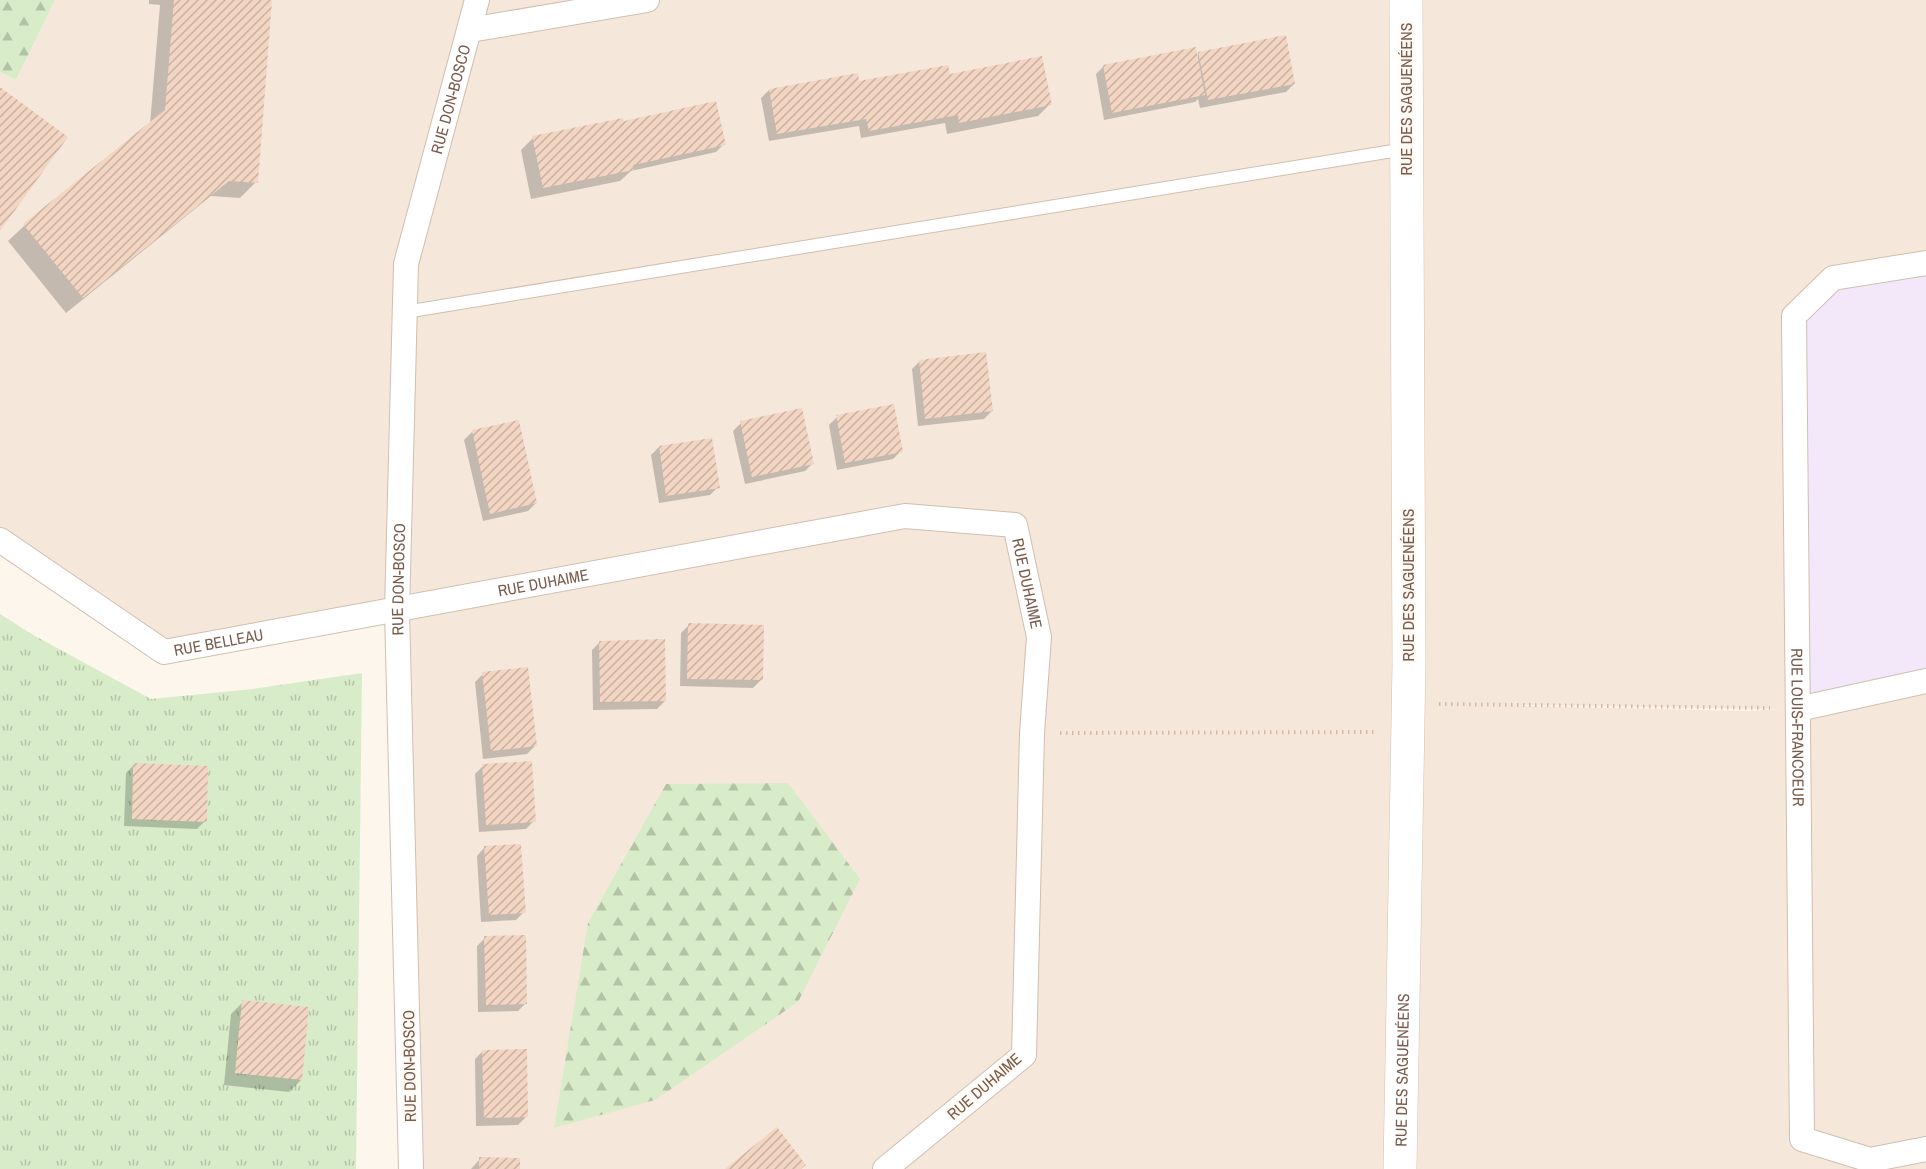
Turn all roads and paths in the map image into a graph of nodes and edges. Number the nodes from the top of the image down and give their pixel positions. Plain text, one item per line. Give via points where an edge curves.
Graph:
1 (477, 0) edge
2 (646, 0) edge
3 (1406, 0) edge
4 (470, 30) junction
5 (1406, 149) junction
6 (1926, 263) edge
7 (405, 312) junction
8 (0, 540) edge
9 (397, 611) junction
10 (1926, 681) edge
11 (1798, 709) junction
12 (1407, 718) junction
13 (1032, 733) junction
14 (1926, 1149) edge
15 (411, 1169) edge
16 (885, 1169) edge
17 (1400, 1169) edge

1 - 4 street, RUE DON-BOSCO
2 - 4 street
3 - 5 street, RUE DES SAGUENÉENS
4 - 7 street, RUE DON-BOSCO via 406,264
5 - 7 lane
5 - 12 street, RUE DES SAGUENÉENS
6 - 11 street, RUE LOUIS-FRANCOEUR via 1833,278 1794,316
7 - 9 street, RUE DON-BOSCO
8 - 9 street, RUE BELLEAU via 164,652
9 - 13 street, RUE DUHAIME via 905,516 1015,525 1039,637
9 - 15 street, RUE DON-BOSCO
10 - 11 street
11 - 12 path
11 - 14 street, RUE LOUIS-FRANCOEUR via 1802,1138 1870,1161
12 - 13 path
12 - 17 street, RUE DES SAGUENÉENS
13 - 16 street, RUE DUHAIME via 1024,1055

